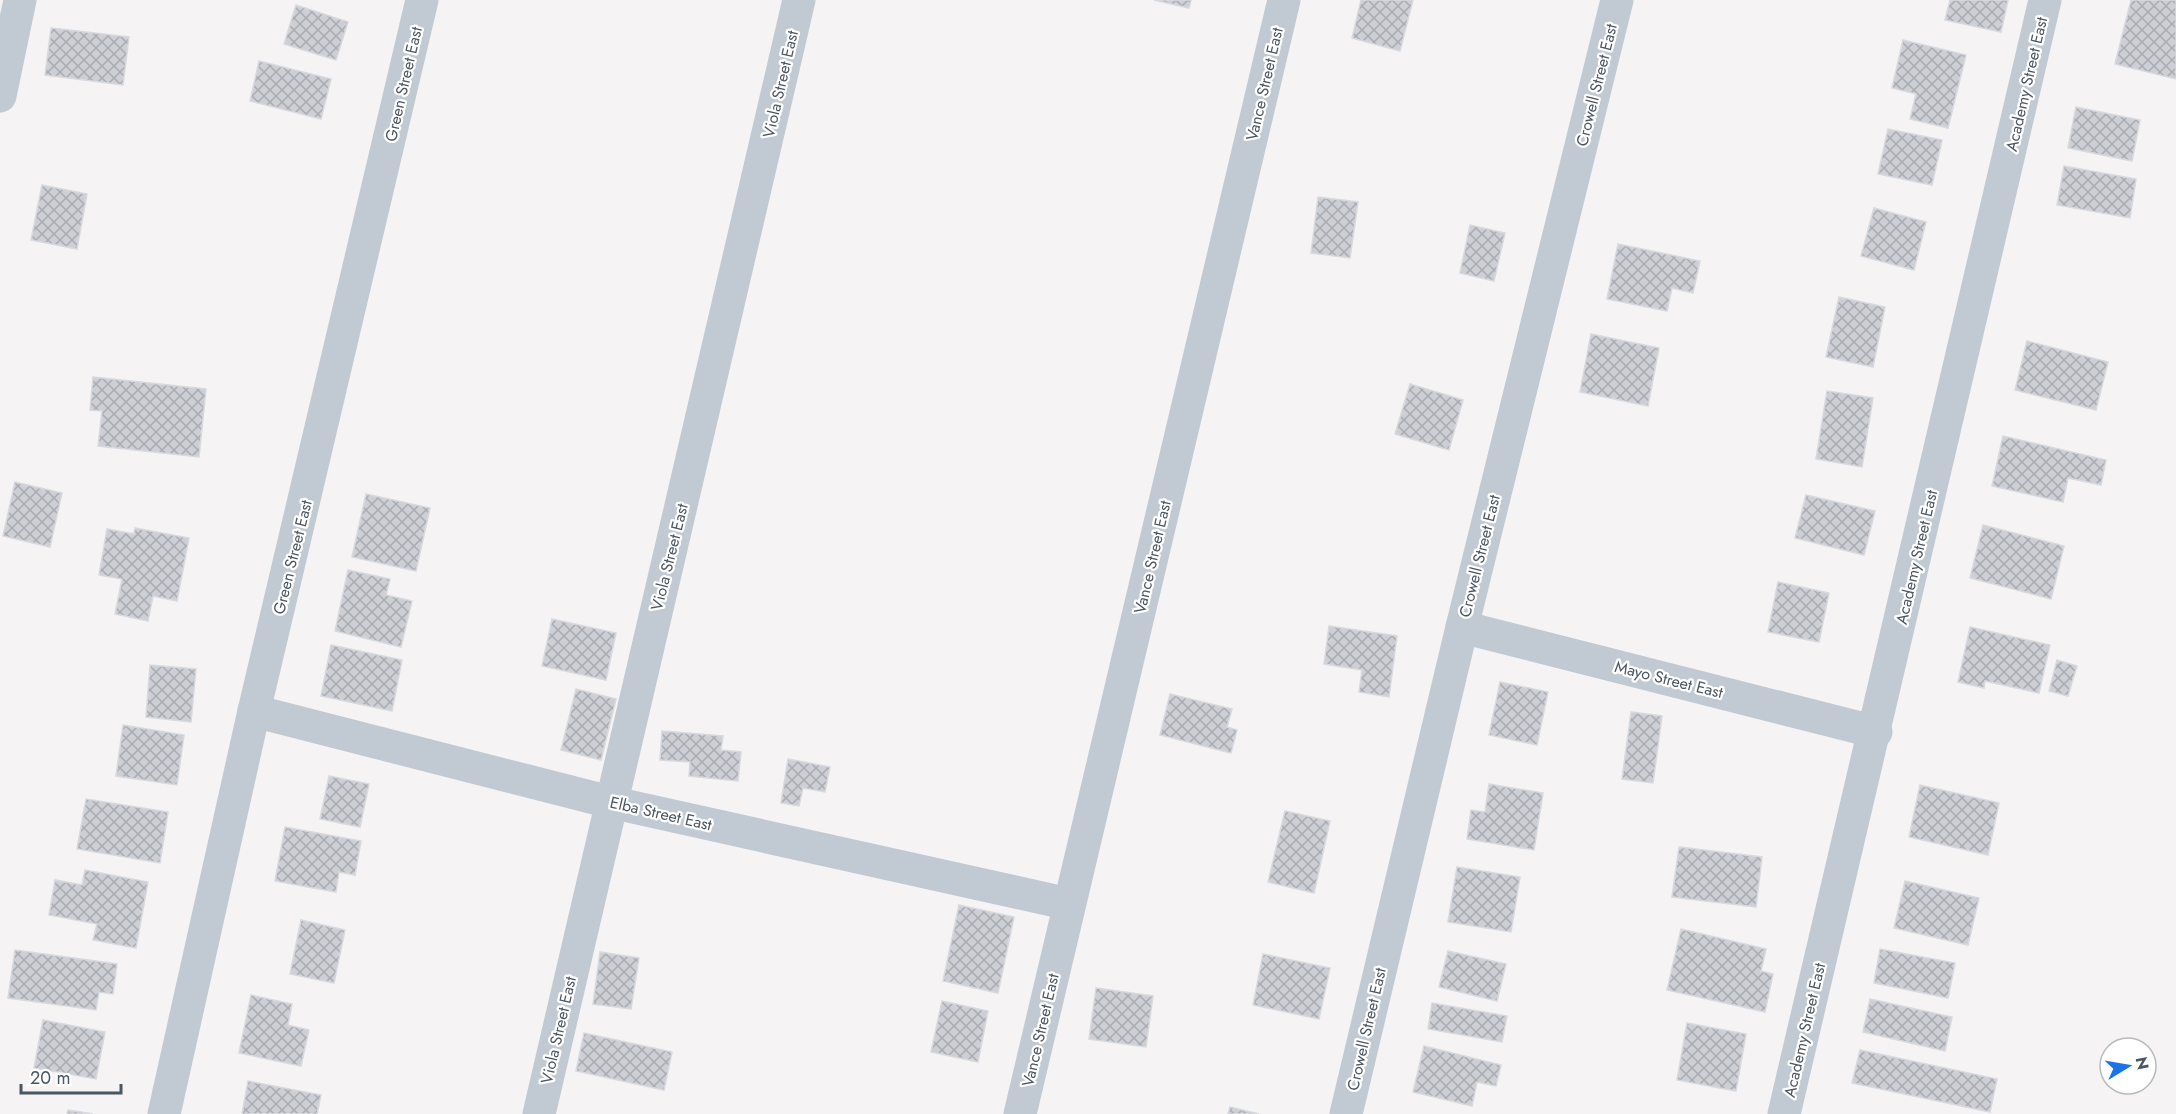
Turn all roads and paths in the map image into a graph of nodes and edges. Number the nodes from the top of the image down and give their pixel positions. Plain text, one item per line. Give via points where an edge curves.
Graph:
1 (20, 0) edge
2 (422, 0) edge
3 (799, 0) edge
4 (1284, 0) edge
5 (1617, 0) edge
6 (2045, 0) edge
7 (0, 96) edge
8 (1461, 627) junction
9 (254, 711) junction
10 (1876, 732) junction
11 (610, 802) junction
12 (1070, 904) junction
13 (164, 1114) edge
14 (539, 1114) edge
15 (1020, 1114) edge
16 (1346, 1114) edge
17 (1784, 1114) edge

1 - 7 street
2 - 9 street, Green Street East
3 - 11 street, Viola Street East
4 - 12 street, Vance Street East
5 - 8 street, Crowell Street East
6 - 10 street, Academy Street East
8 - 10 street, Mayo Street East
8 - 16 street, Crowell Street East
9 - 11 street, Elba Street East
9 - 13 street, Green Street East
10 - 17 street, Academy Street East
11 - 12 street, Elba Street East
11 - 14 street, Viola Street East
12 - 15 street, Vance Street East

